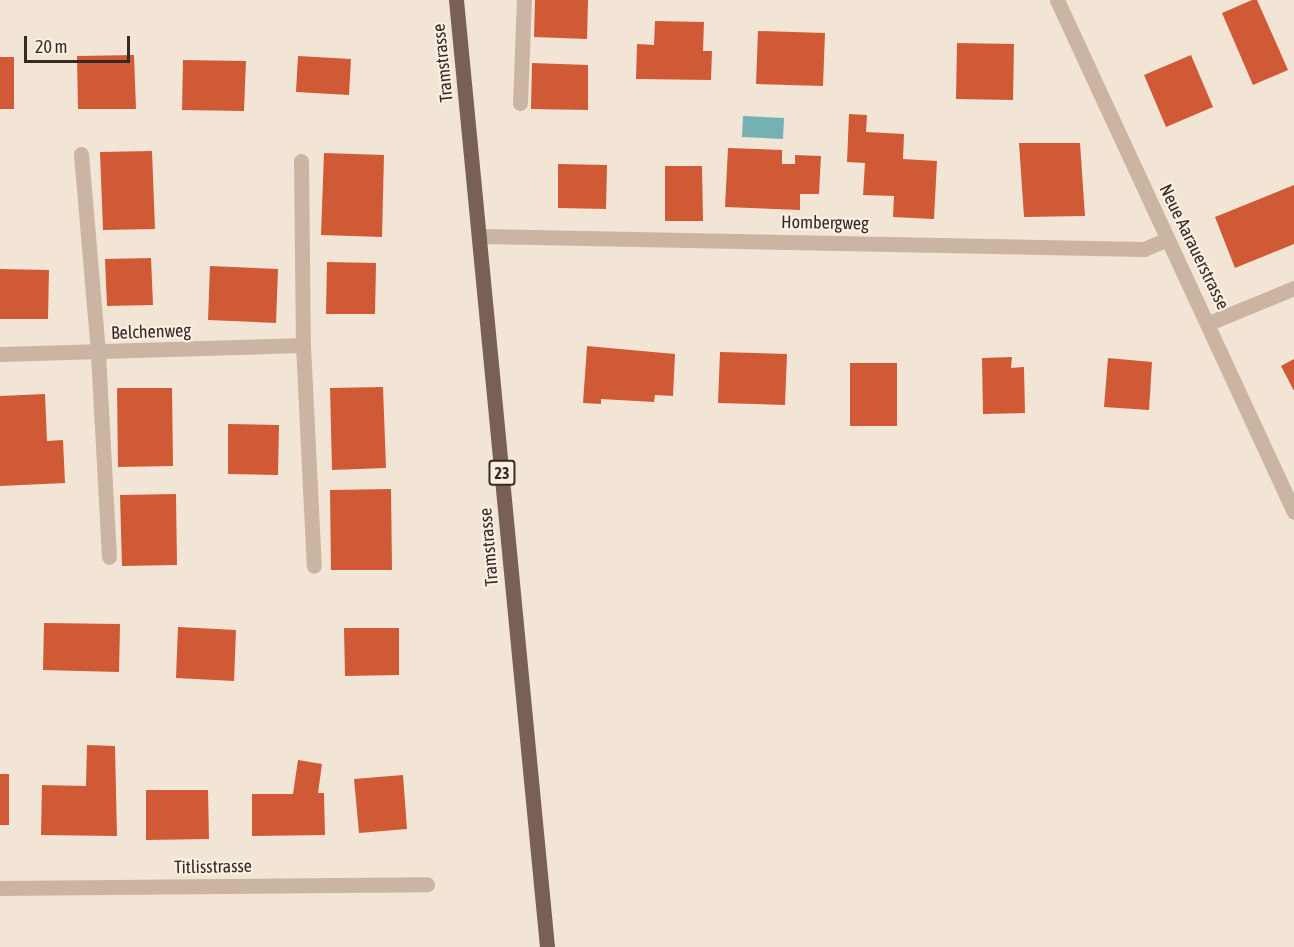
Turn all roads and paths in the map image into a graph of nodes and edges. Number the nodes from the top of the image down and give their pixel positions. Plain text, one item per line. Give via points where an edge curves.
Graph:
1 (456, 0) edge
2 (524, 0) edge
3 (1057, 0) edge
4 (520, 103) dead end
5 (81, 154) dead end
6 (301, 161) dead end
7 (481, 236) junction
8 (1167, 239) junction
9 (1294, 288) edge
10 (1209, 322) junction
11 (303, 345) junction
12 (0, 354) edge
13 (98, 354) junction
14 (1294, 512) edge
15 (108, 557) dead end
16 (314, 566) dead end
17 (427, 884) dead end
18 (0, 888) edge
19 (547, 947) edge

1 - 7 main road, Tramstrasse / 23
2 - 4 street
3 - 8 street, Neue Aarauerstrasse
5 - 13 street
6 - 11 street
7 - 8 street, Hombergweg via 1144,249
7 - 19 main road, Tramstrasse / 23
8 - 10 street, Neue Aarauerstrasse
9 - 10 street
10 - 14 street, Neue Aarauerstrasse
11 - 13 street, Belchenweg
11 - 16 street
12 - 13 street, Belchenweg
13 - 15 street
17 - 18 street, Titlisstrasse

